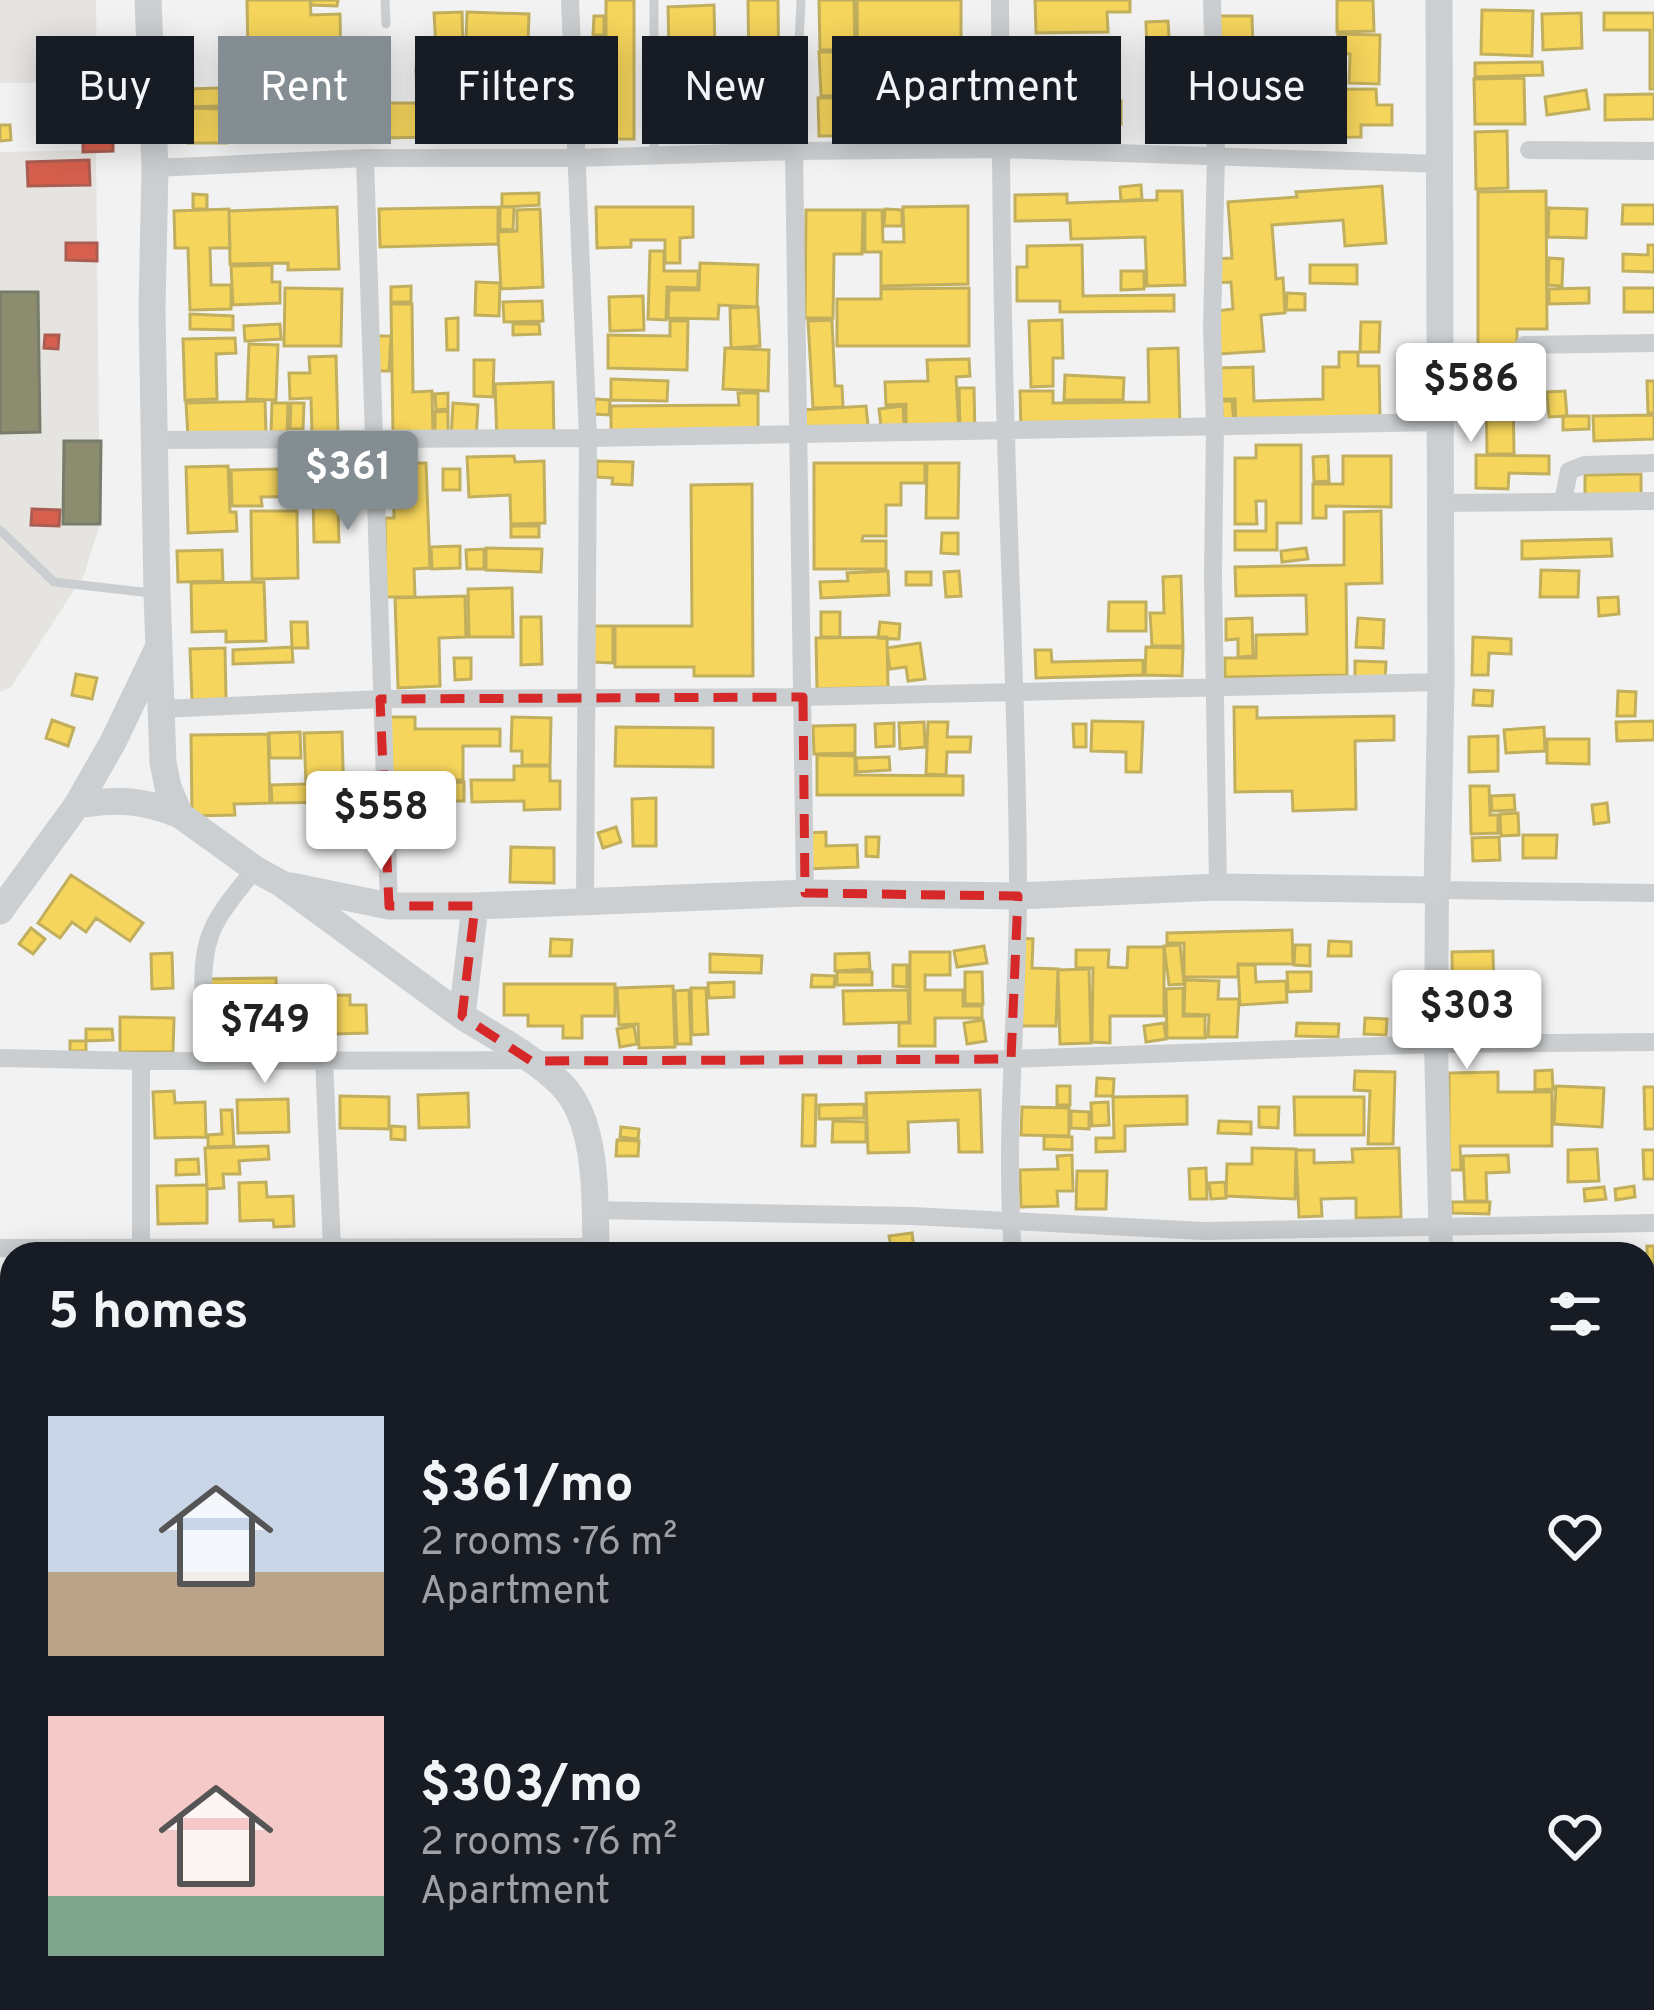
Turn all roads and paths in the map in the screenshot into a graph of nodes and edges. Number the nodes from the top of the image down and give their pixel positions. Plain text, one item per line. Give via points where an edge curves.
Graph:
1 (148, 0) edge
2 (385, 0) edge
3 (570, 0) edge
4 (654, 0) edge
5 (801, 0) edge
6 (1000, 0) edge
7 (1212, 0) edge
8 (1439, 0) edge
9 (386, 24) dead end
10 (1001, 149) junction
11 (1529, 150) dead end
12 (794, 151) junction
13 (1654, 151) edge
14 (1216, 155) junction
15 (654, 156) junction
16 (365, 158) junction
17 (576, 158) junction
18 (1441, 164) junction
19 (155, 168) junction
20 (1654, 343) edge
21 (1524, 345) dead end
22 (1440, 422) junction
23 (1215, 427) junction
24 (1006, 432) junction
25 (798, 434) junction
26 (372, 437) junction
27 (588, 438) junction
28 (154, 440) junction
29 (1654, 463) edge
30 (1654, 501) edge
31 (1563, 502) junction
32 (1439, 503) junction
33 (0, 530) edge
34 (157, 593) junction
35 (158, 647) junction
36 (1441, 682) junction
37 (1215, 686) junction
38 (1015, 693) junction
39 (803, 697) junction
40 (380, 699) junction
41 (586, 699) junction
42 (162, 709) junction
43 (77, 806) junction
44 (180, 815) junction
45 (255, 868) junction
46 (281, 884) junction
47 (1218, 887) junction
48 (1437, 890) junction
49 (1654, 892) edge
50 (805, 893) junction
51 (1018, 896) junction
52 (585, 902) junction
53 (388, 906) junction
54 (475, 906) junction
55 (0, 911) edge
56 (462, 1016) junction
57 (1654, 1042) edge
58 (1436, 1044) junction
59 (0, 1058) edge
60 (324, 1058) junction
61 (208, 1059) junction
62 (1011, 1059) junction
63 (142, 1060) junction
64 (531, 1060) junction
65 (593, 1210) junction
66 (1010, 1220) junction
67 (1654, 1223) edge
68 (1441, 1226) junction
69 (141, 1242) edge
70 (332, 1242) edge
71 (595, 1242) edge
72 (1012, 1242) edge
73 (1441, 1242) edge

1 - 19 main road
2 - 9 lane
3 - 17 street
4 - 15 lane
5 - 12 lane
6 - 10 street
7 - 14 street
8 - 18 main road
10 - 12 street
10 - 14 street
10 - 24 street
11 - 13 street
12 - 15 street
12 - 25 street
14 - 18 street
14 - 23 street
15 - 17 street
16 - 17 street
16 - 19 street
16 - 26 street
17 - 27 street
18 - 22 main road
19 - 28 main road
20 - 21 street
22 - 23 street
22 - 32 main road
23 - 24 street
23 - 37 street
24 - 25 street
24 - 38 street
25 - 27 street
25 - 39 street
26 - 27 street
26 - 28 street
26 - 40 street
27 - 41 street
28 - 34 main road
29 - 31 street via 1584,464 1569,471
30 - 31 street
31 - 32 street
32 - 36 main road
33 - 34 lane via 54,582
34 - 35 main road
35 - 42 main road
35 - 43 main road
36 - 37 street
36 - 48 main road
37 - 38 street
37 - 47 street
38 - 39 street
38 - 51 street
39 - 41 street
39 - 50 street
40 - 41 street
40 - 42 street
40 - 53 street
41 - 52 street
42 - 44 main road via 163,763
43 - 44 main road via 152,803
43 - 55 main road
44 - 45 main road
45 - 46 main road
45 - 61 street via 214,924 207,948
46 - 53 main road
46 - 56 main road
47 - 48 main road
47 - 51 main road
48 - 49 street
48 - 58 street
50 - 51 main road
50 - 52 main road
51 - 62 street
52 - 54 main road
53 - 54 main road
54 - 56 main road
56 - 64 main road
57 - 58 street
58 - 62 street
58 - 68 street
59 - 63 street
60 - 61 street
60 - 64 street
60 - 70 street
61 - 63 street
62 - 64 street
62 - 66 street
63 - 69 street
64 - 65 main road via 564,1086 589,1132
65 - 66 street
65 - 71 main road
66 - 68 street via 1204,1231
66 - 72 street
67 - 68 street
68 - 73 street

